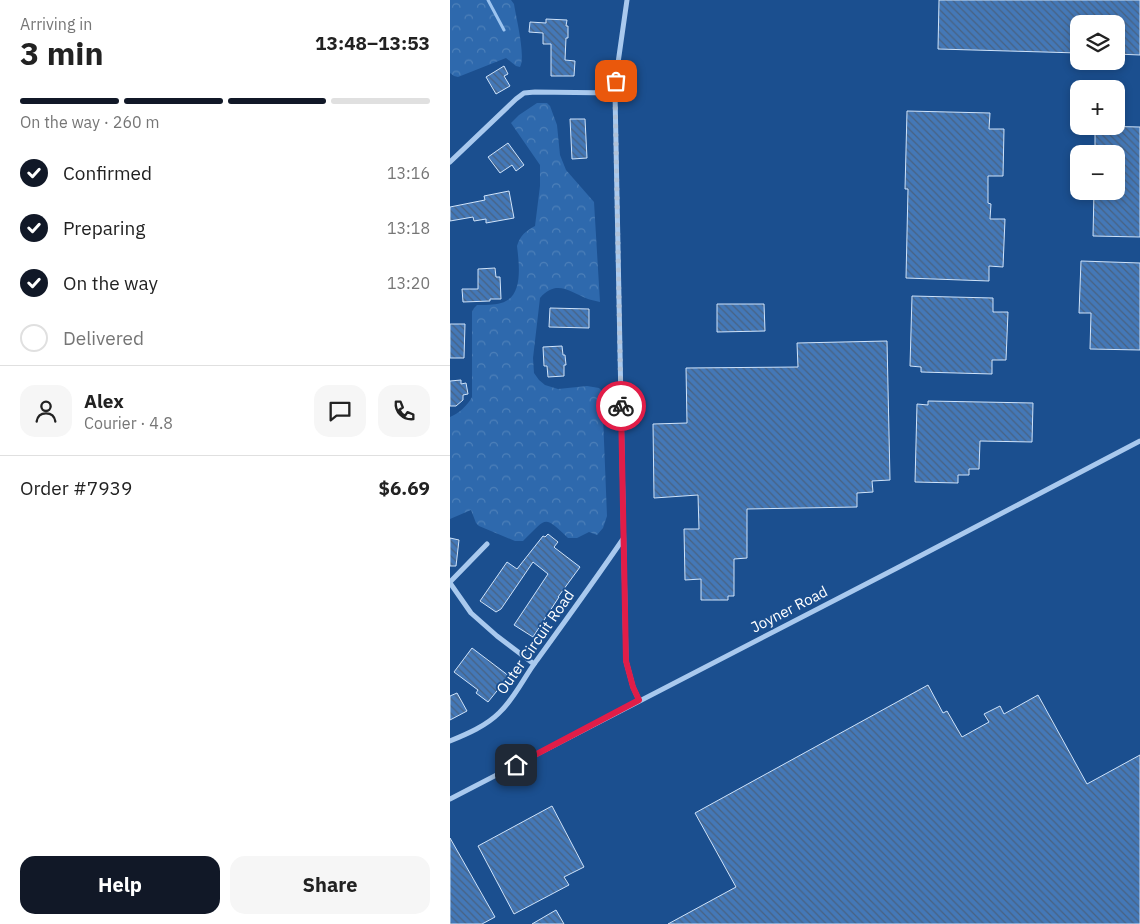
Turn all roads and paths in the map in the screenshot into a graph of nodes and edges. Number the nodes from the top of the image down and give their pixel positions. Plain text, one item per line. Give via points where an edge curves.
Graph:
1 (627, 0) edge
2 (615, 93) junction
3 (450, 162) edge
4 (1140, 441) edge
5 (623, 539) junction
6 (487, 544) dead end
7 (450, 582) edge
8 (534, 664) junction
9 (639, 700) junction
10 (450, 741) edge
11 (450, 799) edge

1 - 2 street
2 - 3 street via 524,93
2 - 5 street
4 - 9 street, Joyner Road
5 - 8 street, Outer Circuit Road
5 - 9 street via 626,661
6 - 7 street
7 - 8 street via 471,613
8 - 10 street, Outer Circuit Road via 499,713
9 - 11 street, Joyner Road

